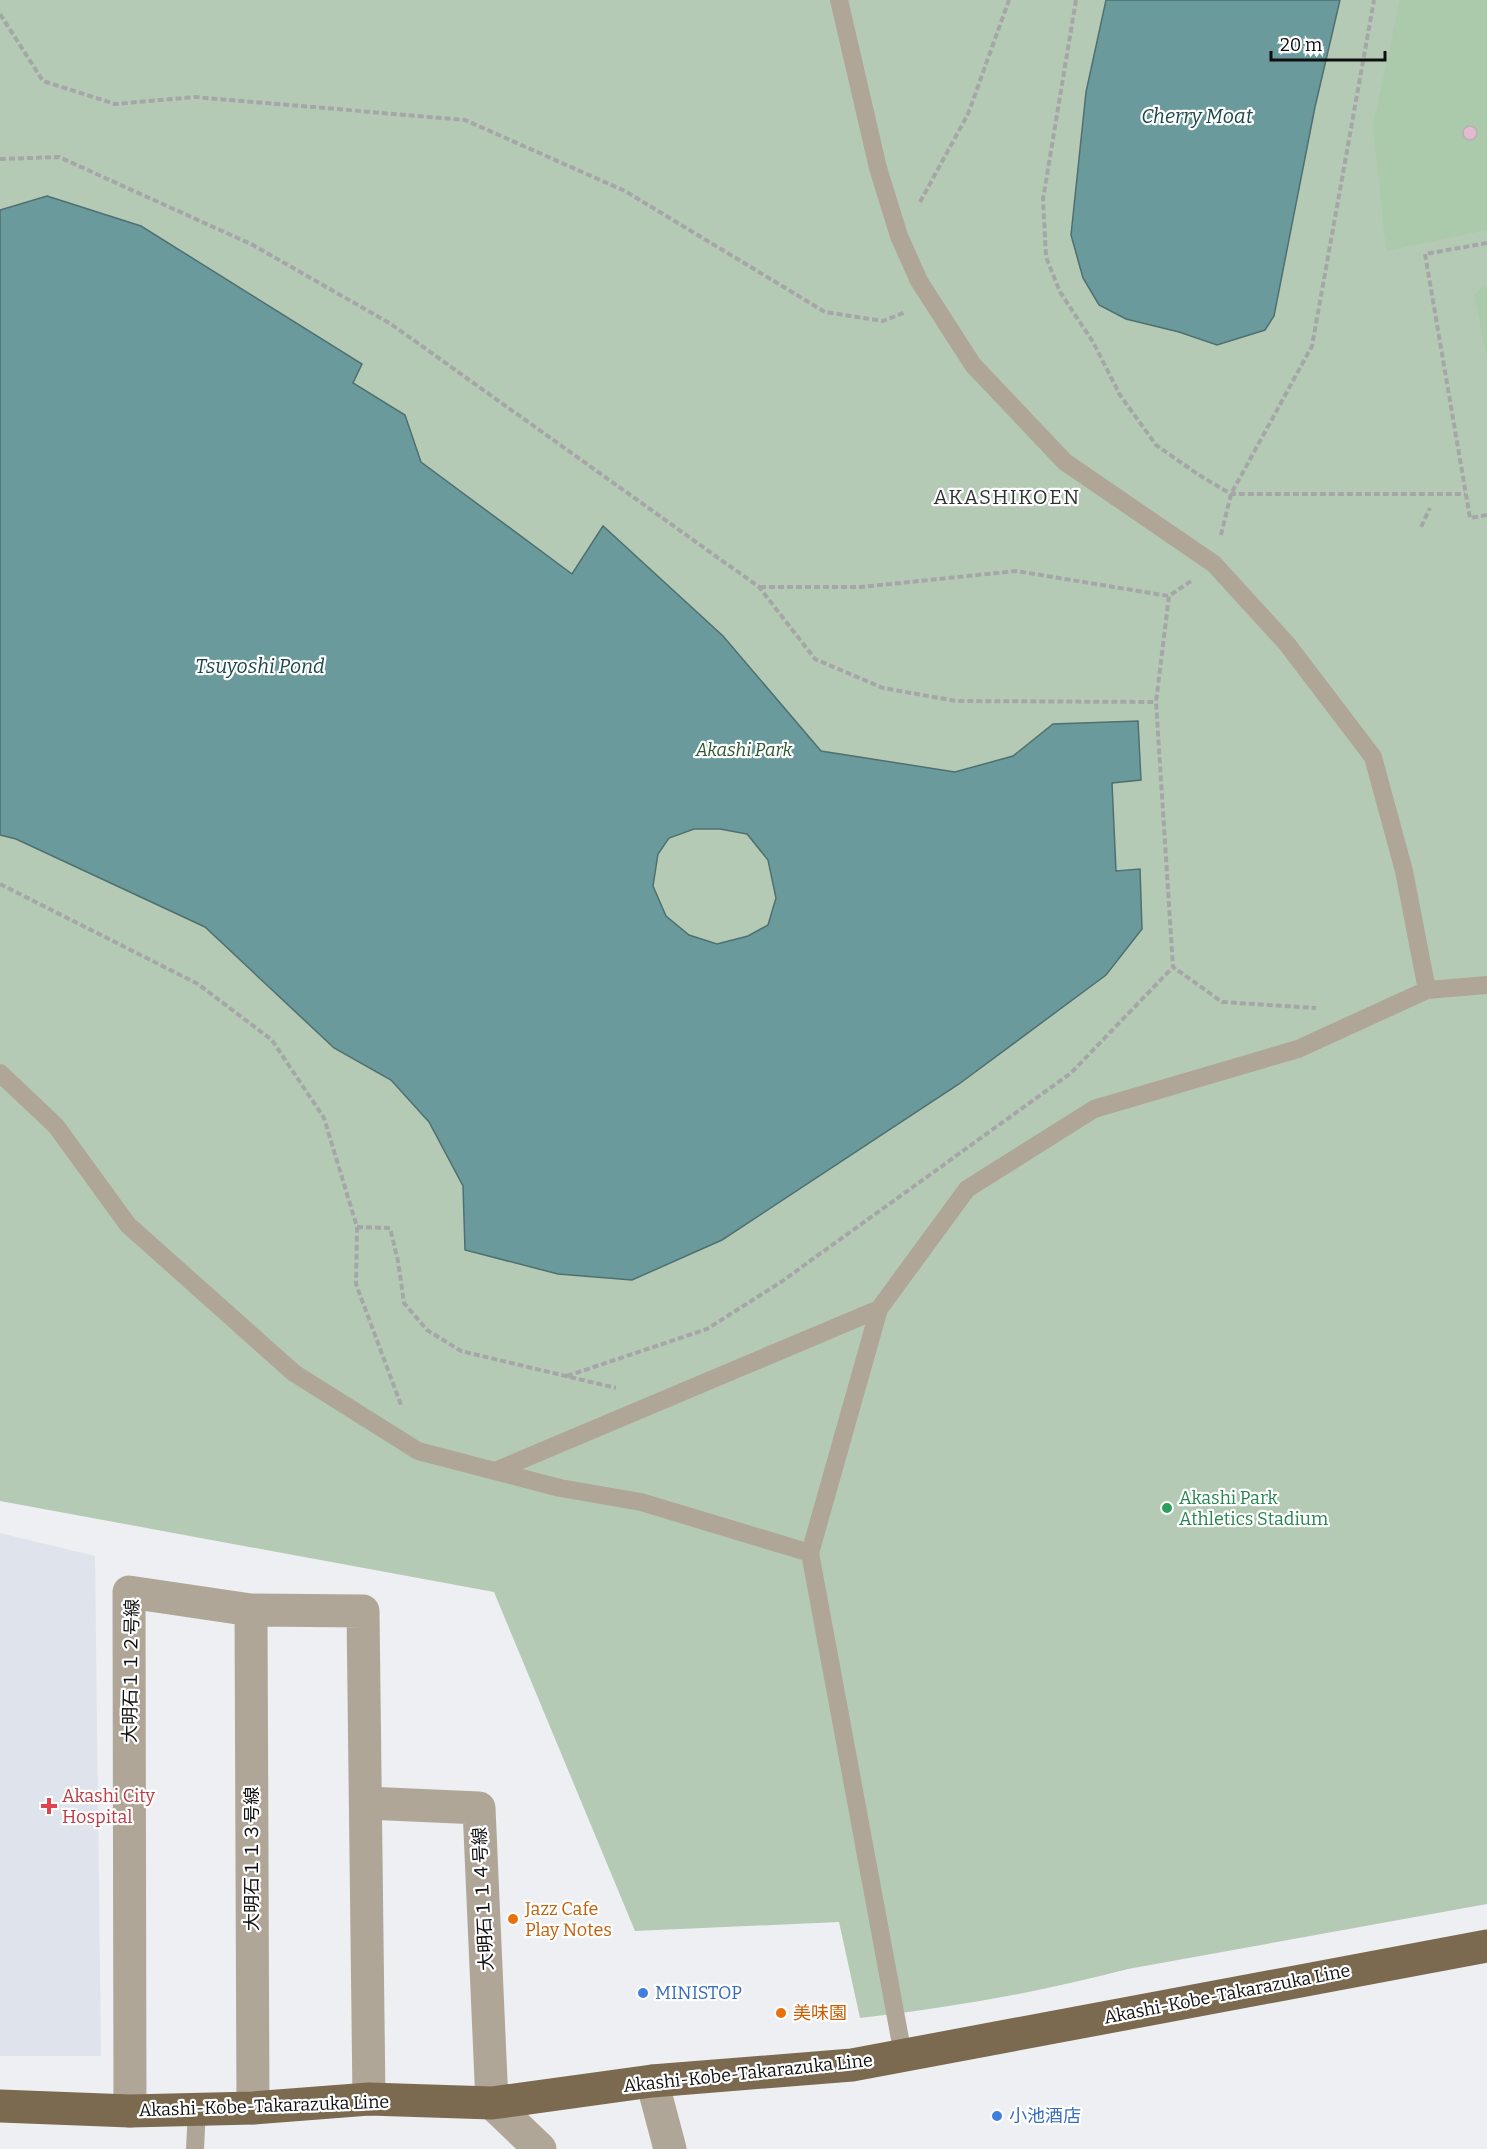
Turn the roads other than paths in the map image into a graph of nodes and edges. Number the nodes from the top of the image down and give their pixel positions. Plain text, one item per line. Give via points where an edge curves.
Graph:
1 (838, 0) edge
2 (1487, 985) edge
3 (1427, 990) junction
4 (0, 1073) edge
5 (879, 1309) junction
6 (495, 1471) junction
7 (810, 1553) junction
8 (251, 1610) junction
9 (366, 1803) junction
10 (1487, 1946) edge
11 (903, 2055) junction
12 (652, 2081) junction
13 (369, 2099) junction
14 (492, 2103) junction
15 (0, 2106) edge
16 (253, 2108) junction
17 (197, 2109) junction
18 (130, 2111) junction
19 (195, 2149) edge
20 (540, 2149) edge
21 (670, 2149) edge

1 - 3 lane via 878,168 899,236 919,281 973,365 1065,462 1214,564 1287,644 1373,757 1404,871
2 - 3 lane
3 - 5 lane via 1298,1049 1094,1109 967,1189
4 - 6 lane via 56,1125 128,1225 294,1373 418,1451
5 - 6 lane
5 - 7 lane
6 - 7 lane via 560,1488 641,1502
7 - 11 lane
8 - 9 street, 大明石１１２号線 via 363,1611
8 - 16 street, 大明石１１３号線
8 - 18 street, 大明石１１２号線 via 129,1592
9 - 13 street, 大明石１１２号線
9 - 14 street, 大明石１１４号線 via 478,1808
10 - 11 main road, Akashi-Kobe-Takarazuka Line
11 - 12 main road, Akashi-Kobe-Takarazuka Line via 852,2065
12 - 14 main road, Akashi-Kobe-Takarazuka Line
12 - 21 street
13 - 14 main road, Akashi-Kobe-Takarazuka Line
13 - 16 main road, Akashi-Kobe-Takarazuka Line
14 - 20 street
15 - 18 main road, Akashi-Kobe-Takarazuka Line
16 - 17 main road, Akashi-Kobe-Takarazuka Line
17 - 18 main road, Akashi-Kobe-Takarazuka Line
17 - 19 lane

